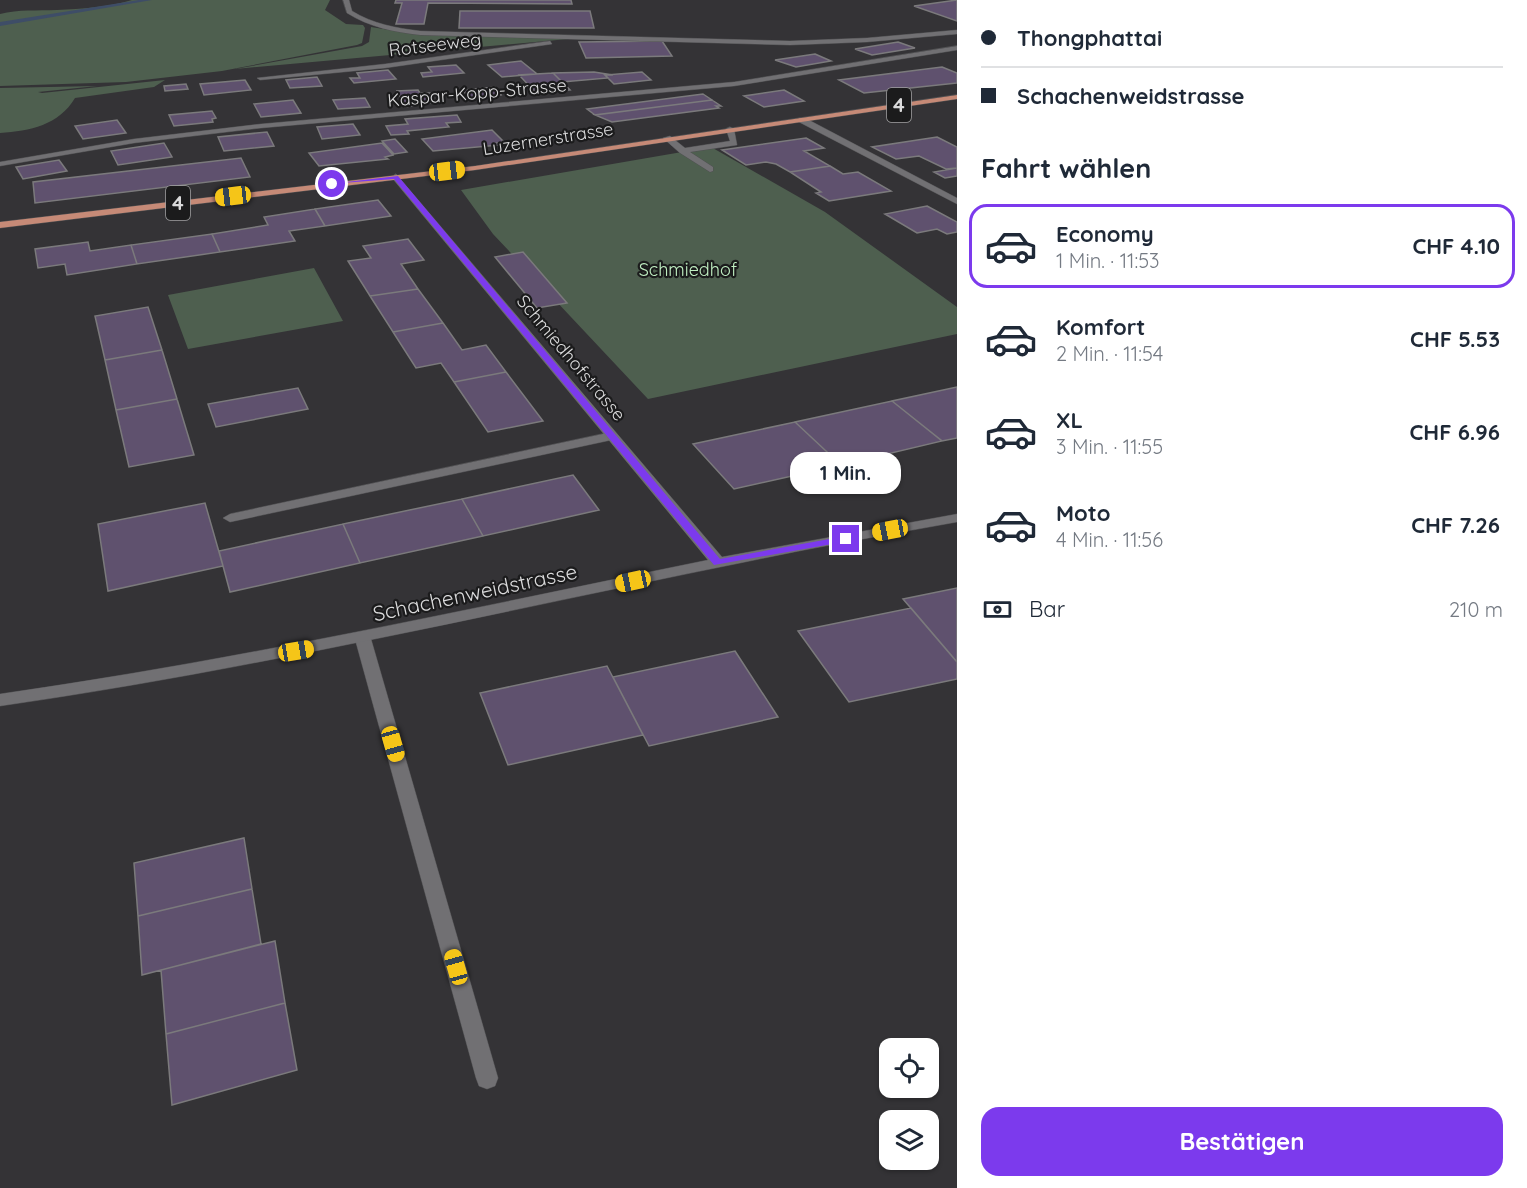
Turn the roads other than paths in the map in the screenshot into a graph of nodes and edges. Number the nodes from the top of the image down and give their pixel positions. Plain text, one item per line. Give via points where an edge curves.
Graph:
1 (346, 0) edge
2 (957, 32) edge
3 (613, 36) junction
4 (957, 48) edge
5 (260, 78) dead end
6 (957, 97) edge
7 (802, 120) junction
8 (730, 129) junction
9 (667, 138) junction
10 (683, 151) junction
11 (0, 164) edge
12 (710, 169) dead end
13 (396, 177) junction
14 (956, 200) edge
15 (0, 225) edge
16 (612, 436) junction
17 (230, 518) dead end
18 (957, 518) edge
19 (718, 562) junction
20 (363, 639) junction
21 (0, 700) edge
22 (487, 1078) dead end

1 - 3 street, Rotseeweg via 349,12 357,18 402,31
2 - 3 street, Rotseeweg via 790,43
3 - 5 street, Rotseeweg
4 - 11 street, Kaspar-Kopp-Strasse via 734,84 261,126 134,141
6 - 7 main road, Luzernerstrasse / 4
7 - 8 main road, Luzernerstrasse / 4
7 - 14 street
8 - 9 main road, Luzernerstrasse / 4
8 - 10 street via 734,142
9 - 10 street
9 - 13 main road, Luzernerstrasse / 4
10 - 12 street
13 - 15 main road, Luzernerstrasse / 4
13 - 16 street, Schmiedhofstrasse
16 - 17 street
16 - 19 street, Schmiedhofstrasse
18 - 19 street, Schachenweidstrasse
19 - 20 street, Schachenweidstrasse
20 - 21 street, Schachenweidstrasse via 72,691
20 - 22 street

